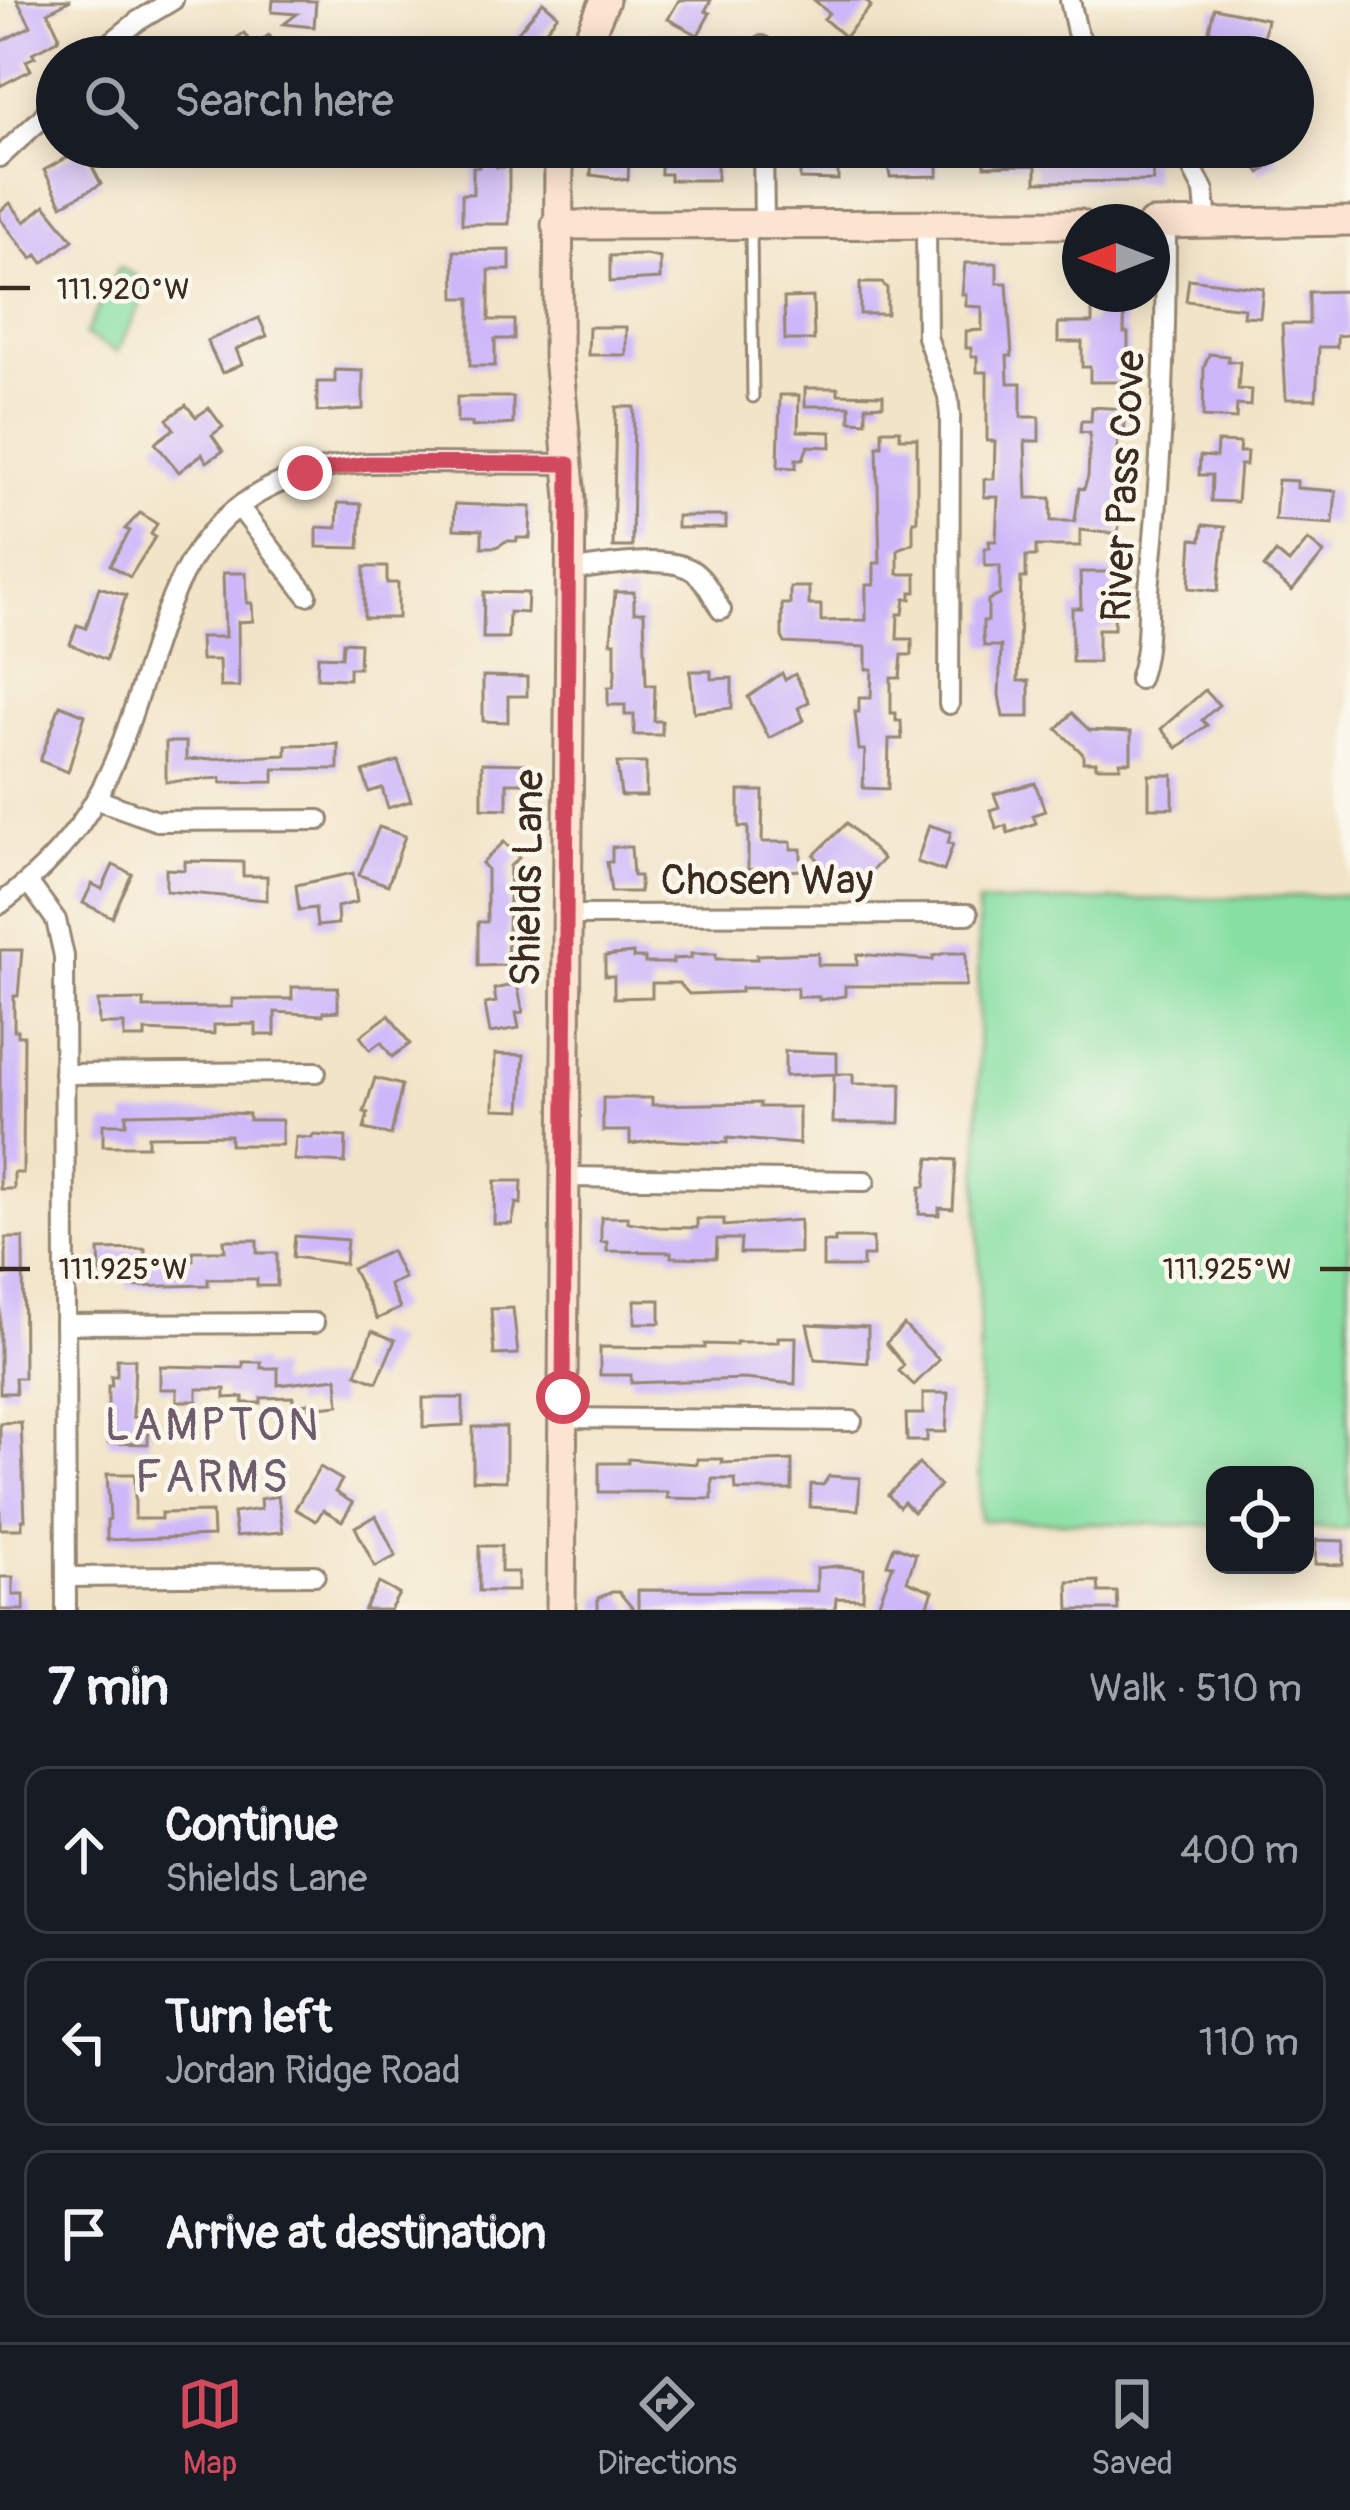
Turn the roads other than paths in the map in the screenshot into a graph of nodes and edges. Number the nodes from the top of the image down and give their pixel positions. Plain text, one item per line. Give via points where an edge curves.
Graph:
1 (173, 0) edge
2 (605, 0) edge
3 (1070, 0) edge
4 (119, 36) edge
5 (589, 36) edge
6 (1079, 36) edge
7 (36, 124) edge
8 (0, 158) edge
9 (558, 168) edge
10 (761, 168) edge
11 (1192, 168) edge
12 (1350, 221) edge
13 (757, 223) junction
14 (1062, 224) edge
15 (1170, 224) edge
16 (1207, 224) junction
17 (556, 225) junction
18 (926, 225) junction
19 (1161, 312) edge
20 (753, 397) dead end
21 (569, 464) junction
22 (240, 508) junction
23 (571, 570) junction
24 (307, 595) dead end
25 (721, 610) dead end
26 (1139, 679) dead end
27 (949, 704) dead end
28 (96, 799) junction
29 (319, 820) dead end
30 (28, 882) junction
31 (0, 904) edge
32 (968, 914) dead end
33 (567, 915) junction
34 (316, 1072) dead end
35 (64, 1074) junction
36 (565, 1178) junction
37 (866, 1181) dead end
38 (314, 1323) dead end
39 (65, 1324) junction
40 (562, 1418) junction
41 (852, 1420) dead end
42 (315, 1575) dead end
43 (66, 1577) junction
44 (66, 1610) edge
45 (561, 1610) edge

1 - 4 street
2 - 5 main road
3 - 6 street
7 - 8 street
9 - 17 main road, Shields Lane
10 - 13 street
11 - 16 street
12 - 16 main road
13 - 17 main road
13 - 18 main road
13 - 20 lane
14 - 18 main road
15 - 16 main road
17 - 21 main road, Shields Lane
18 - 27 street via 927,337 950,415
19 - 26 street, River Pass Cove via 1163,431 1149,646
21 - 22 street via 336,466 277,484
21 - 23 main road, Shields Lane
22 - 24 street
22 - 28 street via 176,583
23 - 25 street via 684,566
23 - 33 main road, Shields Lane
28 - 29 street via 157,821
28 - 30 street
30 - 31 street
30 - 35 street via 62,938
32 - 33 street, Chosen Way
33 - 36 main road, Shields Lane
34 - 35 street
35 - 39 street
36 - 37 street
36 - 40 main road, Shields Lane
38 - 39 street
39 - 43 street
40 - 41 street
40 - 45 main road, Shields Lane
42 - 43 street
43 - 44 street

